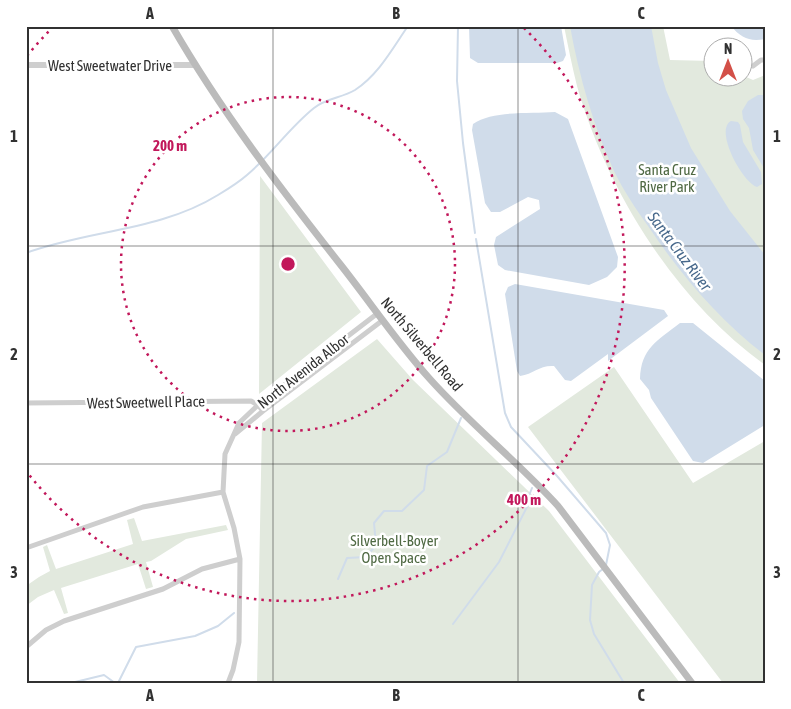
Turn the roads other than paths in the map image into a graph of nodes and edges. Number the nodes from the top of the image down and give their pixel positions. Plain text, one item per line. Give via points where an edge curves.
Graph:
1 (172, 26) edge
2 (765, 60) edge
3 (26, 64) edge
4 (195, 65) junction
5 (754, 65) edge
6 (378, 313) junction
7 (383, 320) junction
8 (288, 382) junction
9 (293, 388) junction
10 (26, 403) edge
11 (258, 405) junction
12 (262, 411) junction
13 (235, 434) junction
14 (223, 492) junction
15 (26, 548) edge
16 (240, 559) junction
17 (26, 646) edge
18 (228, 683) edge
19 (692, 683) edge

1 - 4 main road, North Silverbell Road
2 - 5 street
3 - 4 street, West Sweetwater Drive
4 - 6 main road, North Silverbell Road via 241,135
6 - 7 main road, North Silverbell Road
6 - 8 street, North Avenida Albor
7 - 9 street, North Avenida Albor
7 - 19 main road, North Silverbell Road via 430,379 558,506
8 - 9 street
8 - 11 street, North Avenida Albor
9 - 12 street, North Avenida Albor
10 - 11 street, West Sweetwell Place via 251,401
11 - 12 street
11 - 13 street, North Avenida Albor via 239,423
12 - 13 street, North Avenida Albor
13 - 14 street, North Avenida Albor via 225,454
14 - 15 street via 144,507
14 - 16 street, North Avenida Albor
16 - 17 street via 202,569 163,590 64,620
16 - 18 street, North Avenida Albor via 239,642

